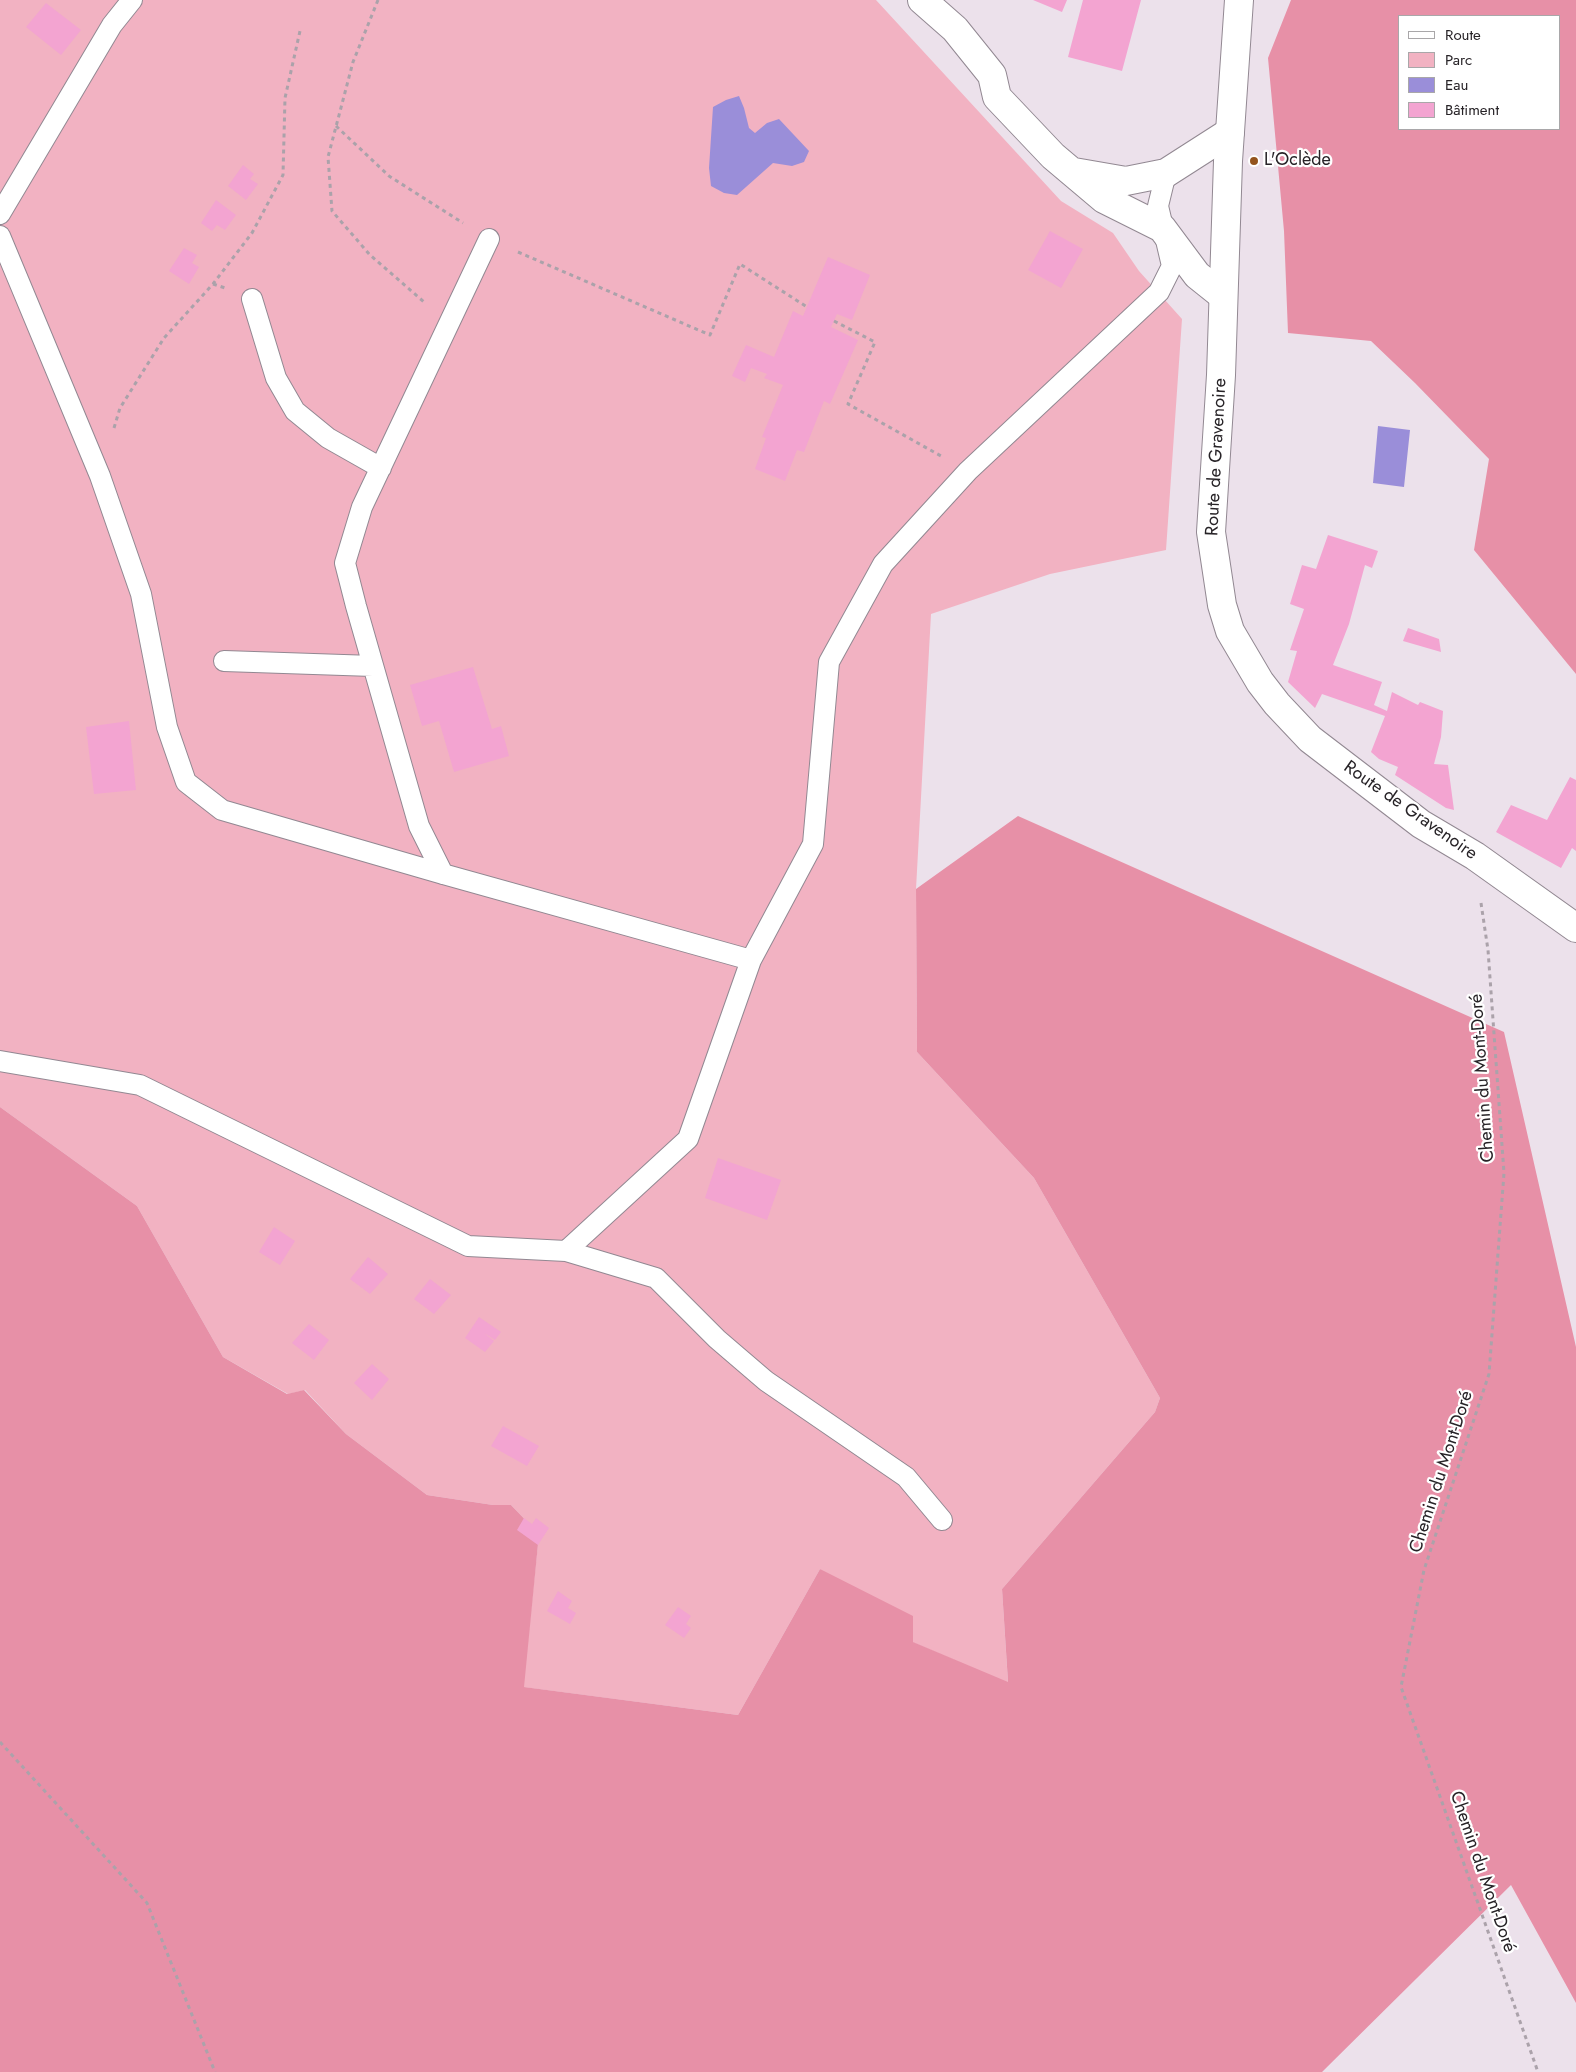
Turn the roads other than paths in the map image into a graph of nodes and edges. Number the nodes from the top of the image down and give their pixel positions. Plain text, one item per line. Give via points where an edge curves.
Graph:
1 (132, 0) edge
2 (922, 0) edge
3 (1239, 0) edge
4 (1230, 132) junction
5 (1074, 172) junction
6 (1166, 173) junction
7 (0, 214) edge
8 (1162, 228) junction
9 (0, 236) edge
10 (489, 239) road end
11 (1222, 295) junction
12 (252, 299) dead end
13 (381, 468) junction
14 (224, 661) dead end
15 (373, 666) junction
16 (443, 874) junction
17 (1576, 928) edge
18 (751, 960) junction
19 (0, 1061) edge
20 (566, 1250) junction
21 (942, 1520) dead end

1 - 7 lane via 112,24
2 - 5 street via 955,29 992,75 997,97 1053,156
3 - 4 street, Route de Gravenoire
4 - 6 street
4 - 11 street, Route de Gravenoire
5 - 6 street via 1126,181
5 - 8 street via 1104,200
6 - 8 lane via 1158,206
8 - 11 street via 1197,275
8 - 18 lane via 1172,266 1159,292 968,472 883,564 829,662 813,844
9 - 16 lane via 100,476 141,594 167,727 186,782 222,810
10 - 13 lane
11 - 17 street, Route de Gravenoire via 1221,375 1211,532 1217,582 1230,631 1260,682 1310,739 1421,824 1475,856
12 - 13 lane via 276,378 295,411 328,438
13 - 15 lane via 362,508 345,563
14 - 15 lane
15 - 16 lane via 419,826
16 - 18 lane
18 - 20 lane via 688,1139
19 - 20 lane via 140,1085 468,1246
20 - 21 lane via 656,1278 766,1381 906,1477

